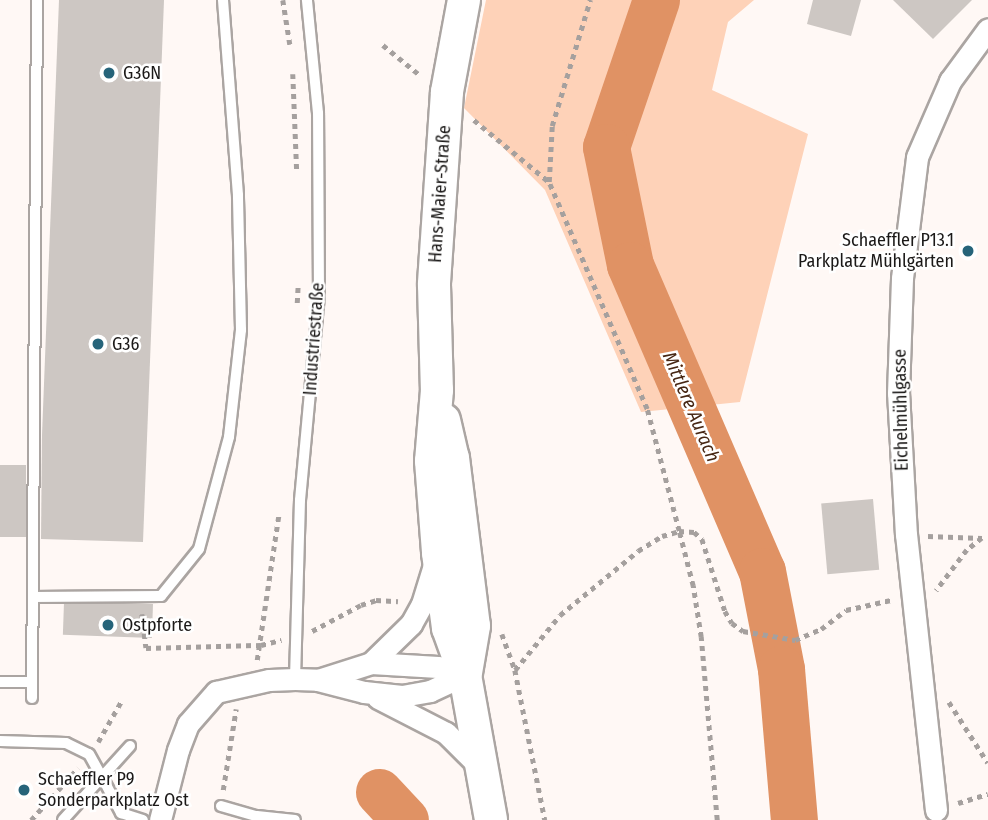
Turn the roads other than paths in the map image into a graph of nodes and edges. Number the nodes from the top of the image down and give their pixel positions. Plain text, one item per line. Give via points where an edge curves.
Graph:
1 (37, 0) edge
2 (223, 0) edge
3 (307, 0) edge
4 (464, 0) edge
5 (988, 29) edge
6 (436, 390) junction
7 (438, 553) junction
8 (33, 597) junction
9 (371, 663) junction
10 (465, 675) junction
11 (295, 679) junction
12 (318, 680) junction
13 (0, 682) edge
14 (32, 682) junction
15 (364, 692) junction
16 (32, 698) dead end
17 (0, 741) edge
18 (130, 746) dead end
19 (482, 769) junction
20 (102, 777) junction
21 (220, 806) road end
22 (936, 810) dead end
23 (63, 820) edge
24 (144, 820) edge
25 (160, 820) edge
26 (295, 820) edge
27 (491, 820) edge

1 - 8 lane
2 - 8 lane via 238,195 240,316 229,436 199,549 161,596
3 - 11 lane, Industriestraße via 318,113 319,296 300,500
4 - 6 street, Hans-Maier-Straße via 447,92 435,285
5 - 22 street, Eichelmühlgasse via 950,81 917,157 902,278 898,393 906,535
6 - 7 street, Hans-Maier-Straße via 431,461
6 - 10 street, Hans-Maier-Straße via 453,458 474,626
7 - 9 street via 411,624
7 - 10 street, Hans-Maier-Straße via 449,628
8 - 14 lane
9 - 10 street via 438,667
9 - 12 street
10 - 15 street via 416,695
10 - 19 street, Hans-Maier-Straße
11 - 12 street
11 - 25 street via 227,688 200,707 177,750
12 - 15 street
13 - 14 lane
14 - 16 lane
15 - 19 street via 446,733
17 - 20 lane via 76,746 89,754
18 - 20 lane
19 - 27 street, Hans-Maier-Straße
20 - 23 lane
20 - 24 lane via 121,813
21 - 26 lane
24 - 25 lane

